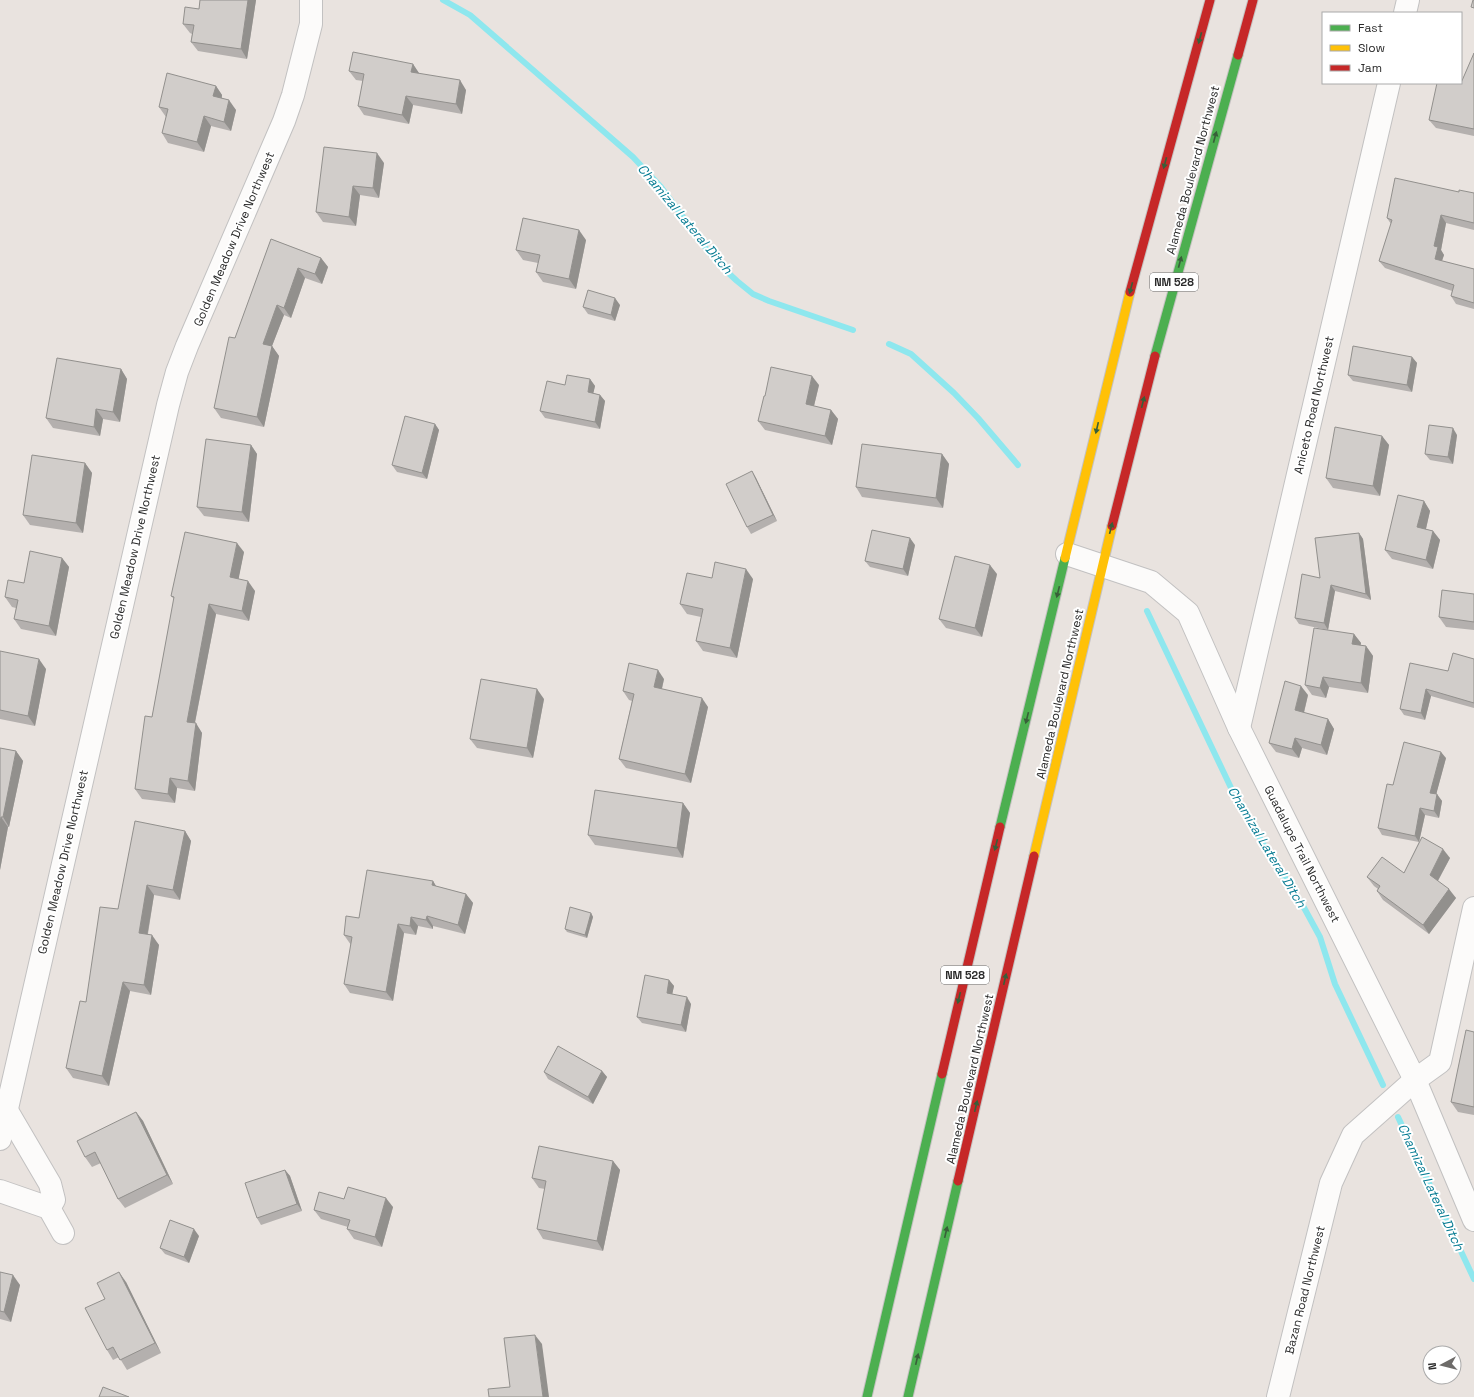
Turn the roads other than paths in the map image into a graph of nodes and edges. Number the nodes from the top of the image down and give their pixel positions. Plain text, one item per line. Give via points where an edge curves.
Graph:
1 (311, 0) edge
2 (1210, 0) edge
3 (1253, 0) edge
4 (1408, 0) edge
5 (1405, 12) edge
6 (1389, 84) edge
7 (1067, 554) junction
8 (1102, 565) junction
9 (1239, 728) junction
10 (1474, 908) edge
11 (1415, 1080) junction
12 (6, 1109) junction
13 (0, 1139) edge
14 (0, 1191) edge
15 (49, 1208) junction
16 (1474, 1220) edge
17 (63, 1233) dead end
18 (867, 1397) edge
19 (908, 1397) edge
20 (1278, 1397) edge

1 - 12 street, Golden Meadow Drive Northwest via 310,24 284,121 177,372
2 -> 7 main road, NM 528 via 1126,307
8 -> 3 main road, Alameda Boulevard Northwest / NM 528 via 1167,309
4 - 5 street
6 - 9 street, Aniceto Road Northwest
7 - 8 street, Guadalupe Trail Northwest
7 -> 18 main road, NM 528 via 980,910
8 - 9 street, Guadalupe Trail Northwest via 1151,582 1188,613
19 -> 8 main road, Alameda Boulevard Northwest / NM 528
9 - 11 street, Guadalupe Trail Northwest
10 - 11 street, Bazan Road Northwest via 1440,1062
11 - 16 street, Guadalupe Trail Northwest
11 - 20 street, Bazan Road Northwest via 1353,1135 1331,1183
12 - 13 street, Golden Meadow Drive Northwest
12 - 15 street via 50,1184 54,1200
14 - 15 street
15 - 17 street

